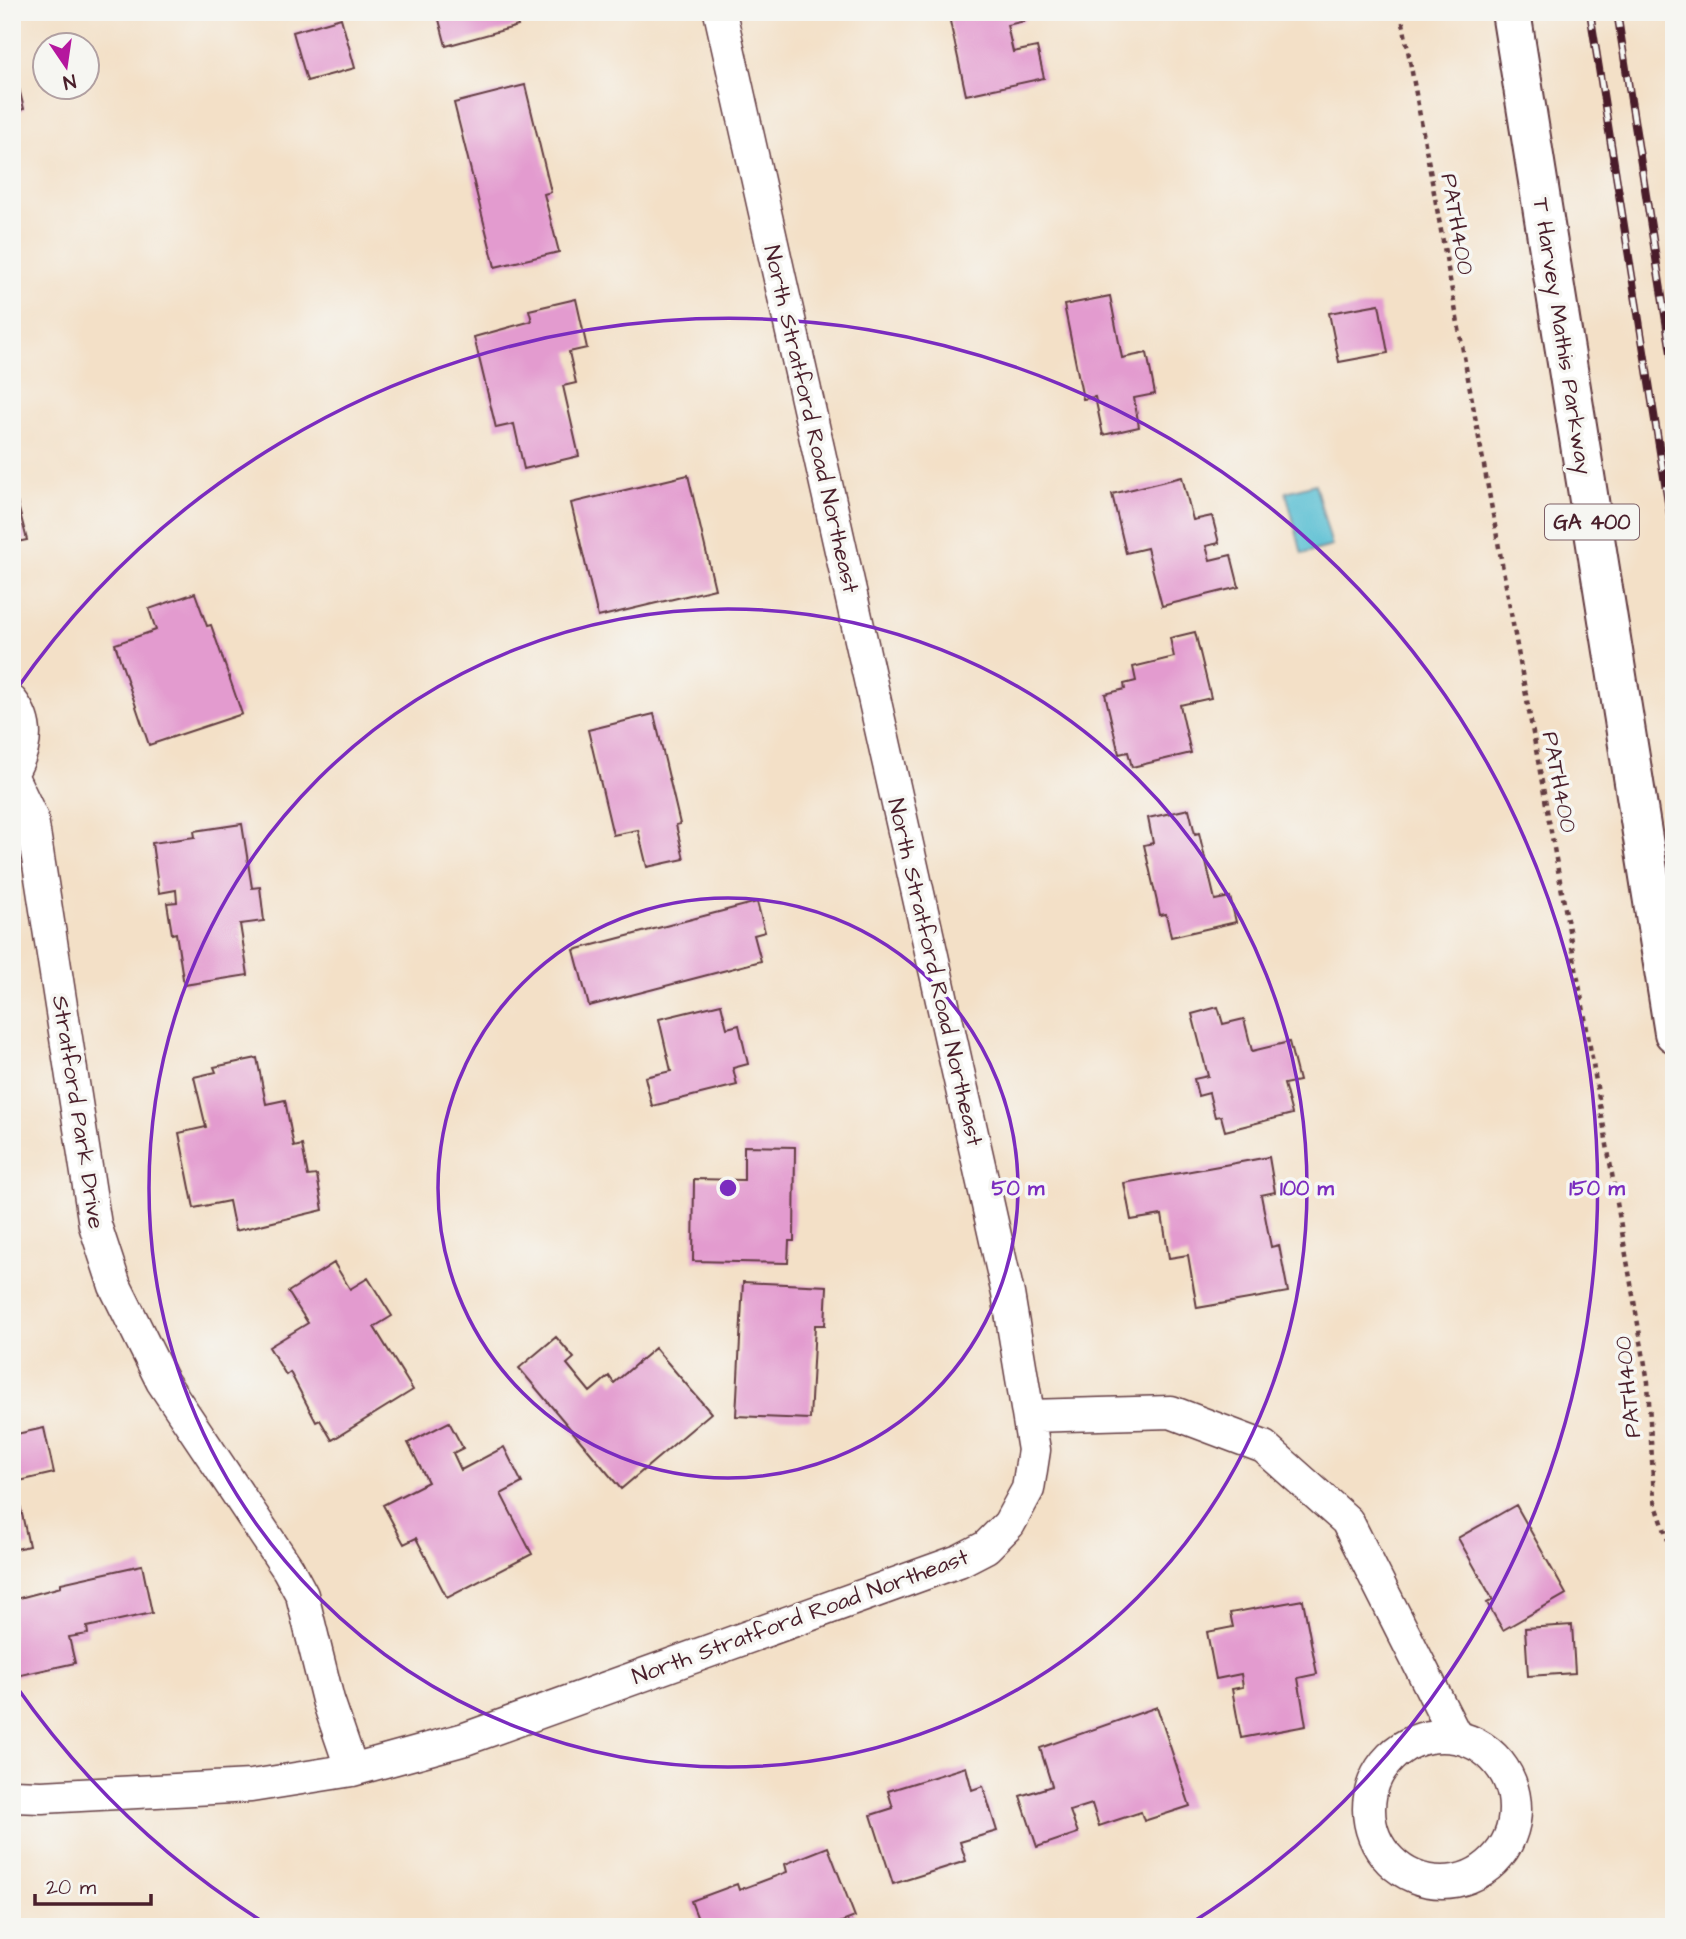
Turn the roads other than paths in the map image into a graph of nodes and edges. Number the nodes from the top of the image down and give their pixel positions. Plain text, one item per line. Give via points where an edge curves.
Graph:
1 (720, 12) edge
2 (1511, 12) edge
3 (12, 702) edge
4 (12, 774) edge
5 (1674, 1033) edge
6 (1029, 1416) junction
7 (1456, 1737) junction
8 (352, 1770) junction
9 (12, 1796) edge

1 - 6 street, North Stratford Road Northeast via 1008,1294
2 - 5 highway, T Harvey Mathis Parkway / GA 400
3 - 4 street, Stratford Park Drive via 20,712 25,733 22,755
4 - 8 street, Stratford Park Drive via 32,819 95,1226 115,1286 162,1381 302,1595 328,1700
6 - 7 street via 1171,1412 1264,1447 1347,1521
6 - 8 street, North Stratford Road Northeast via 1034,1450 1028,1489 1009,1524 986,1547 959,1561 465,1739
7 - 7 street via 1479,1745 1498,1761 1511,1783 1516,1807 1513,1832 1502,1853 1483,1871 1460,1881 1435,1883 1411,1876 1391,1863 1377,1845 1369,1822 1369,1798 1376,1776 1390,1756 1409,1743 1432,1736
8 - 9 street, North Stratford Road Northeast via 251,1786

